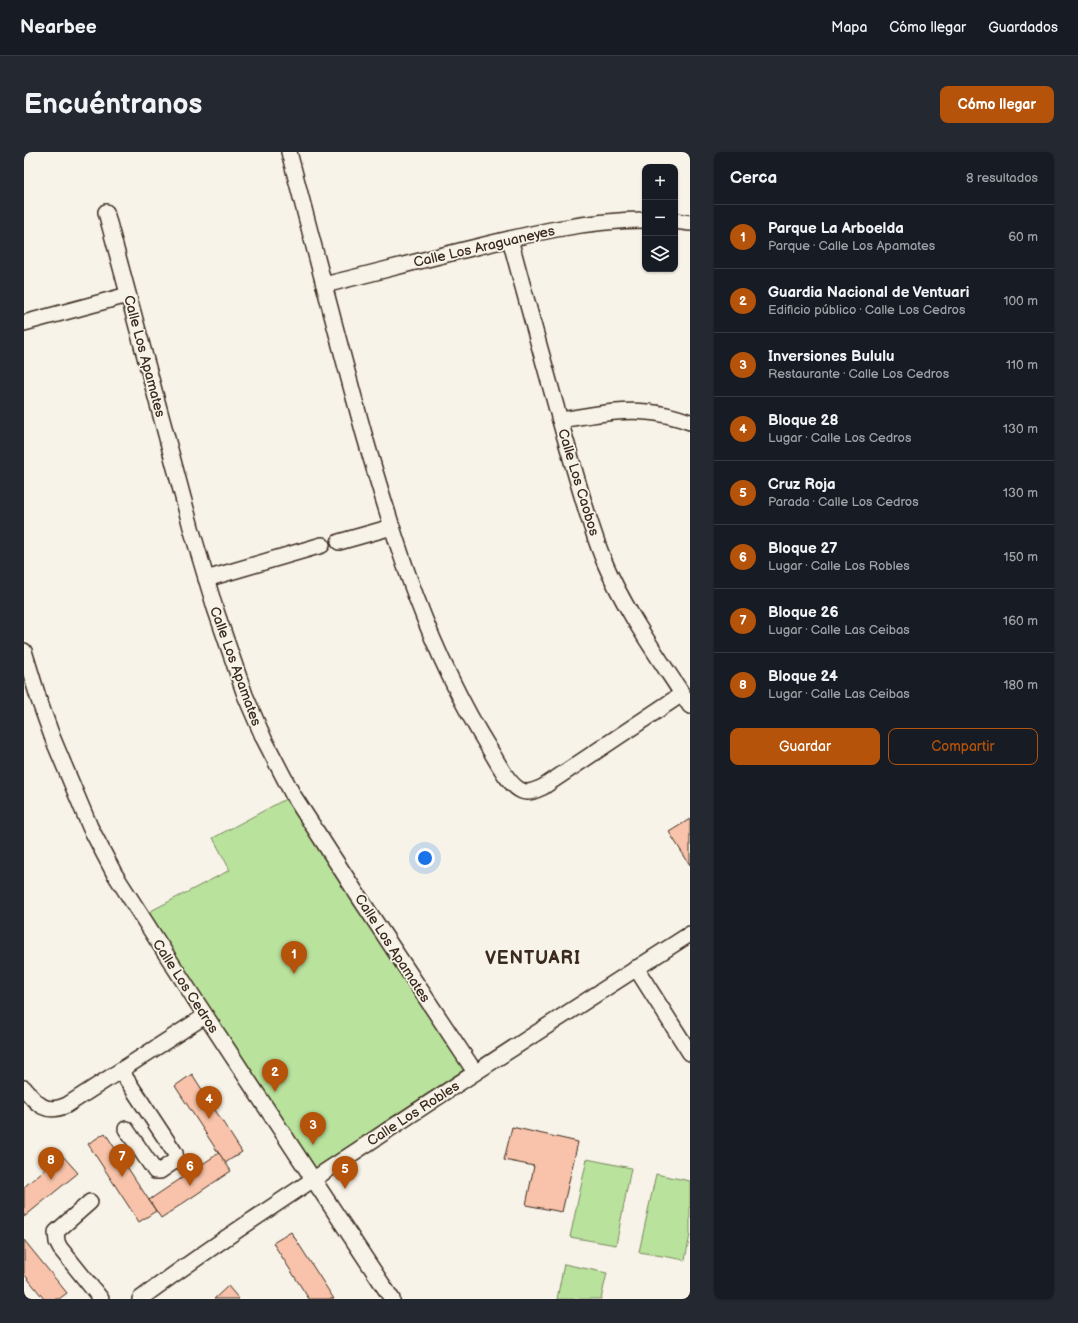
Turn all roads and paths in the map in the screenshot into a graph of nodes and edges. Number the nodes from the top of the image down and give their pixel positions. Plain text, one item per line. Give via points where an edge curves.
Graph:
1 (289, 152) edge
2 (106, 212) dead end
3 (642, 220) edge
4 (678, 221) edge
5 (690, 223) edge
6 (510, 239) junction
7 (324, 285) junction
8 (128, 295) junction
9 (24, 324) edge
10 (560, 420) junction
11 (690, 422) edge
12 (392, 527) junction
13 (340, 542) dead end
14 (322, 546) dead end
15 (206, 578) junction
16 (24, 651) edge
17 (686, 700) edge
18 (690, 934) edge
19 (636, 968) junction
20 (205, 1016) junction
21 (690, 1053) edge
22 (475, 1072) junction
23 (116, 1074) junction
24 (24, 1088) edge
25 (126, 1129) dead end
26 (313, 1179) junction
27 (90, 1202) dead end
28 (101, 1299) edge
29 (140, 1299) edge
30 (392, 1299) edge

1 - 7 street
2 - 8 street, Calle Los Apamates
3 - 6 street, Calle Los Araguaneyes via 597,222
4 - 5 street
6 - 7 street, Calle Los Araguaneyes
6 - 10 street, Calle Los Caobos
7 - 12 street
8 - 9 street
8 - 15 street, Calle Los Apamates
10 - 11 street via 616,412 646,412
10 - 17 street, Calle Los Caobos via 589,520 605,562 641,630
12 - 13 street
12 - 17 street via 418,604 447,673 509,780 524,792 533,792 543,787
14 - 15 street
15 - 22 street, Calle Los Apamates via 242,688 278,768 357,894
16 - 20 street, Calle Los Cedros via 53,739 90,827 118,879
18 - 19 street, Calle Los Robles
19 - 21 street
19 - 22 street, Calle Los Robles
20 - 23 street
20 - 26 street, Calle Los Cedros
22 - 26 street, Calle Los Robles
23 - 24 street via 59,1109 50,1110 42,1107
23 - 25 street via 175,1153 176,1160 160,1171 155,1171
26 - 29 street, Calle Los Robles via 194,1259
26 - 30 street, Calle Los Cedros
27 - 28 street via 56,1232 56,1237 60,1248

